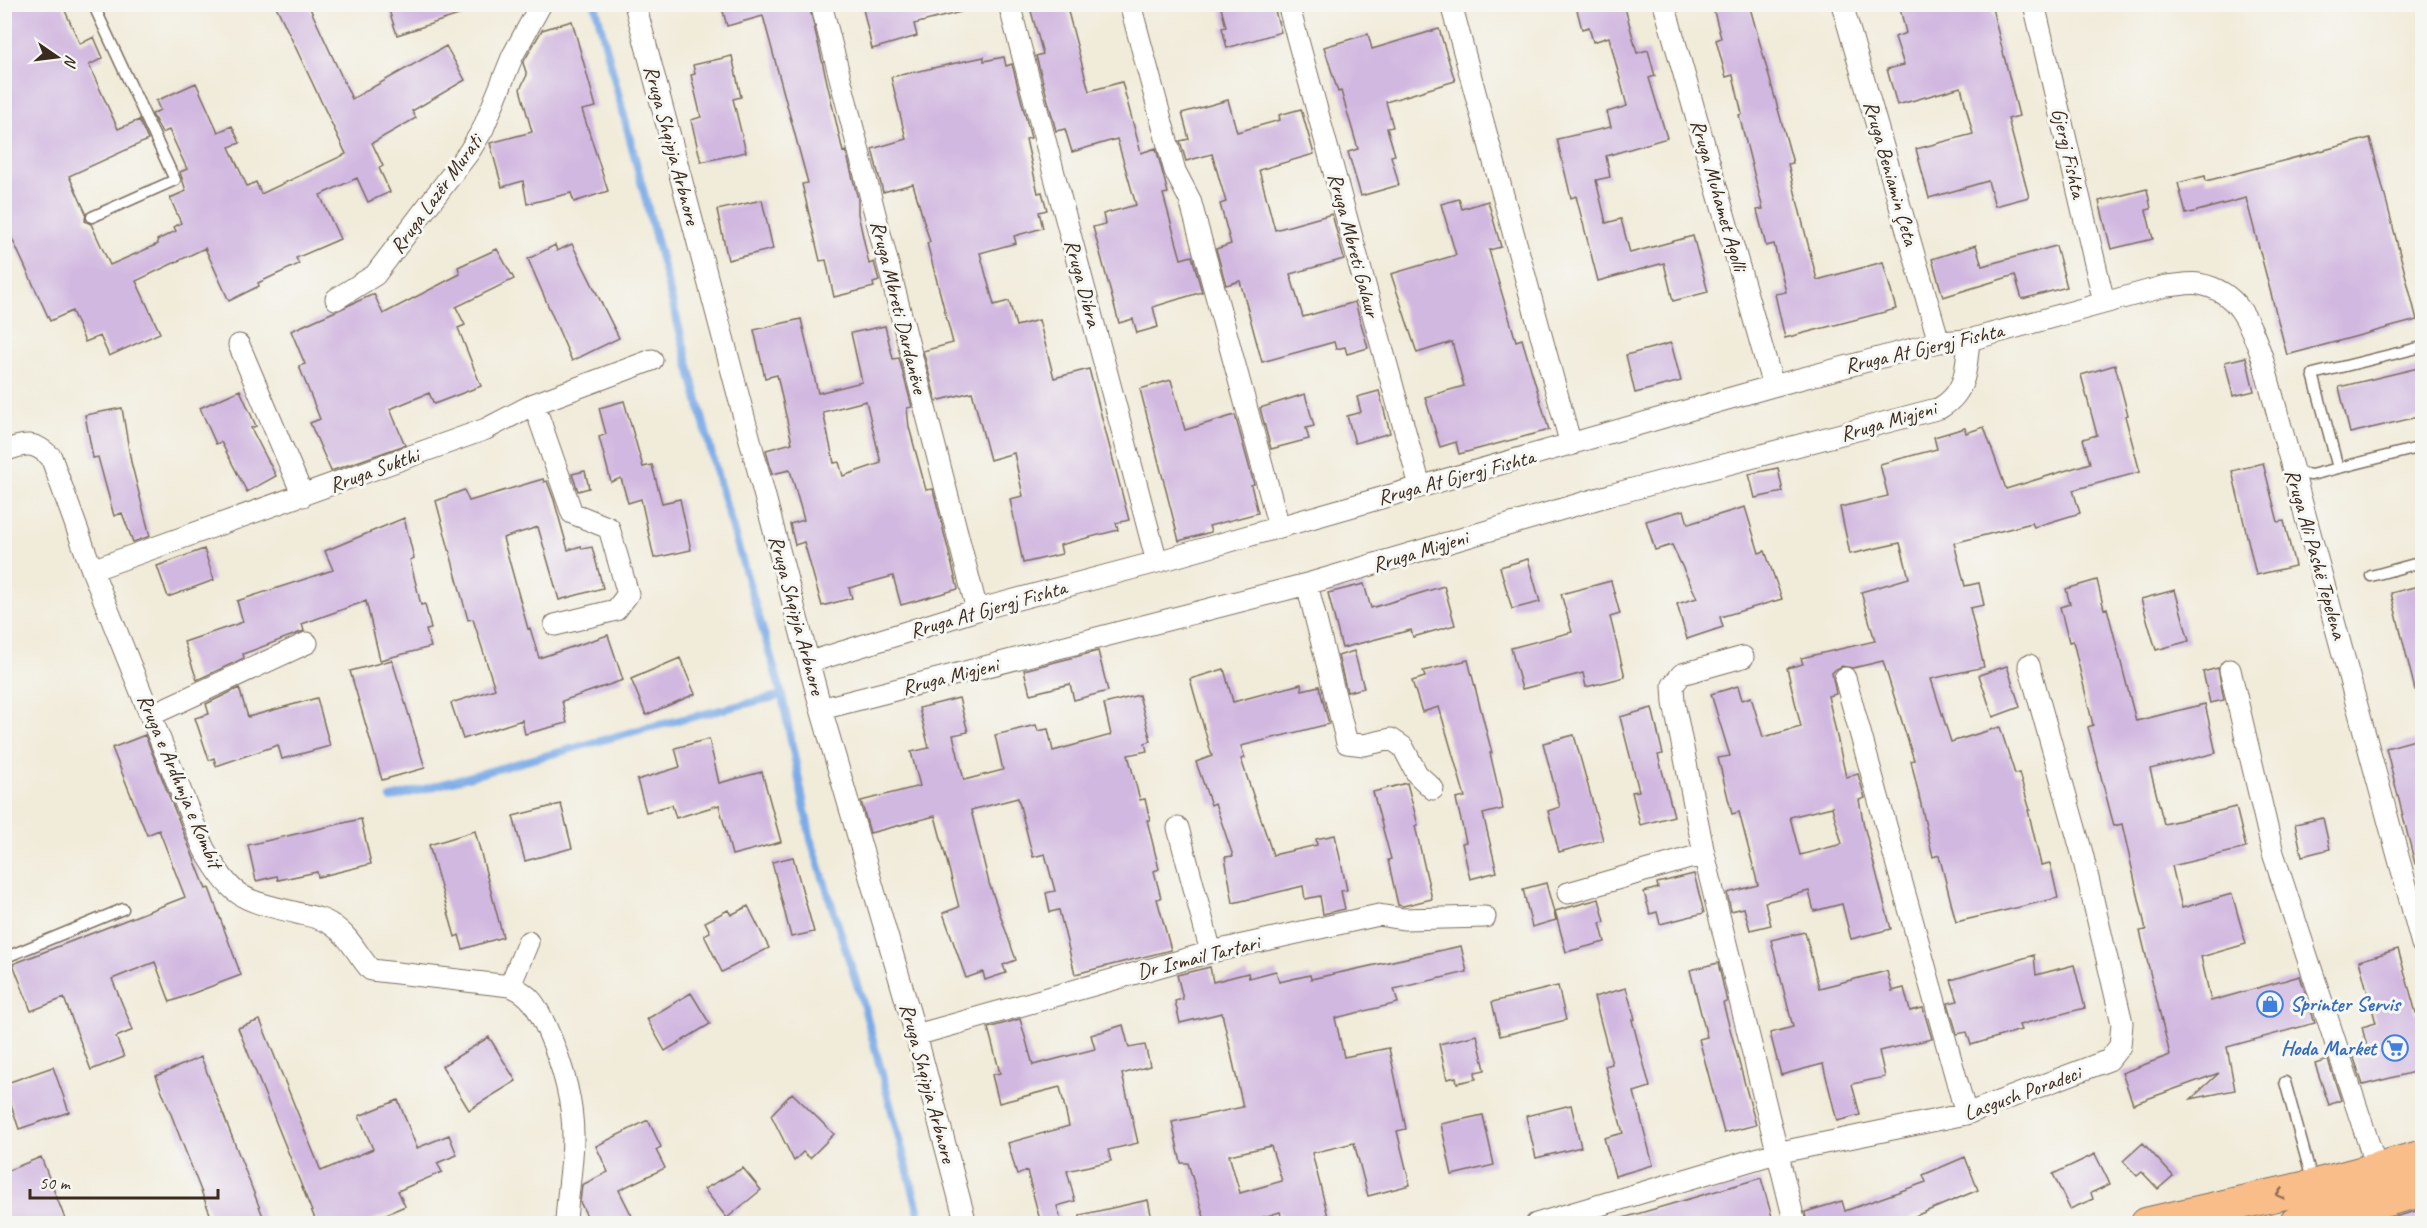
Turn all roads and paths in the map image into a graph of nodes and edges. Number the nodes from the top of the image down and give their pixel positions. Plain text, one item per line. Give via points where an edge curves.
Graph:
1 (93, 4) edge
2 (541, 4) edge
3 (635, 4) edge
4 (821, 4) edge
5 (1009, 4) edge
6 (1130, 4) edge
7 (1288, 4) edge
8 (1451, 4) edge
9 (1664, 4) edge
10 (1842, 4) edge
11 (2034, 4) edge
12 (92, 216) dead end
13 (336, 298) dead end
14 (2104, 302) junction
15 (1969, 340) junction
16 (1940, 342) junction
17 (239, 345) dead end
18 (2422, 347) edge
19 (652, 360) dead end
20 (1773, 386) junction
21 (534, 404) junction
22 (1571, 445) junction
23 (2422, 447) edge
24 (4, 451) edge
25 (2338, 468) junction
26 (2293, 472) junction
27 (1420, 486) junction
28 (303, 496) junction
29 (1279, 527) junction
30 (1157, 562) junction
31 (2422, 562) edge
32 (92, 570) junction
33 (2371, 576) dead end
34 (1307, 584) junction
35 (977, 610) junction
36 (555, 625) dead end
37 (307, 643) dead end
38 (1743, 657) dead end
39 (810, 662) junction
40 (2029, 665) dead end
41 (2230, 670) dead end
42 (1845, 678) dead end
43 (822, 709) junction
44 (151, 715) junction
45 (1432, 789) dead end
46 (1178, 828) dead end
47 (1704, 854) junction
48 (1568, 893) dead end
49 (123, 909) dead end
50 (1485, 917) dead end
51 (2421, 936) edge
52 (528, 942) dead end
53 (1211, 952) junction
54 (4, 958) edge
55 (510, 986) junction
56 (916, 1035) junction
57 (2285, 1082) dead end
58 (1966, 1114) junction
59 (1776, 1153) junction
60 (2422, 1158) edge
61 (2377, 1169) junction
62 (2314, 1186) junction
63 (2422, 1191) edge
64 (566, 1224) edge
65 (966, 1224) edge
66 (1536, 1224) edge
67 (1795, 1224) edge
68 (2147, 1224) edge
69 (2295, 1224) edge

1 - 12 lane via 175,180
2 - 13 street, Rruga Lazër Murati via 469,152 375,275
3 - 39 street, Rruga Shqipja Arbnore
4 - 35 street, Rruga Mbreti Dardanëve
5 - 30 street, Rruga Dibra
6 - 29 street via 1175,171 1190,200
7 - 27 street, Rruga Mbreti Galaur
8 - 22 street
9 - 20 street, Rruga Muhamet Agolli
10 - 16 street, Rruga Beniamin Çeta
11 - 14 street, Gjergj Fishta
14 - 15 street, Rruga At Gjergj Fishta
14 - 26 street, Rruga Ali Pashë Tepelena via 2166,286 2198,284 2229,295 2248,319
15 - 16 street, Rruga At Gjergj Fishta
15 - 34 street, Rruga Migjeni via 1965,376 1955,399 1940,408 1610,495
16 - 20 street, Rruga At Gjergj Fishta
17 - 28 street
18 - 25 lane via 2313,374
19 - 21 street, Rruga Sukthi
20 - 22 street, Rruga At Gjergj Fishta
21 - 28 street, Rruga Sukthi via 486,429
21 - 36 street via 572,513 609,528 628,594 616,610
22 - 27 street, Rruga At Gjergj Fishta
23 - 25 lane
24 - 32 street, Rruga e Ardhmja e Kombit via 28,444 40,447 51,457
25 - 26 lane via 2311,475
26 - 51 street, Rruga Ali Pashë Tepelena
27 - 29 street, Rruga At Gjergj Fishta
28 - 32 street, Rruga Sukthi
29 - 30 street, Rruga At Gjergj Fishta
30 - 35 street, Rruga At Gjergj Fishta
31 - 33 lane
32 - 44 street, Rruga e Ardhmja e Kombit
34 - 43 street, Rruga Migjeni
34 - 45 street via 1347,743 1365,745 1391,739 1403,747 1417,774
35 - 39 street, Rruga At Gjergj Fishta
37 - 44 street
38 - 47 street via 1682,674 1672,685
39 - 43 street, Rruga Shqipja Arbnore
40 - 58 street, Lasgush Poradeci via 2082,853 2122,1023 2120,1046 2109,1060
41 - 61 street via 2273,853
42 - 58 street
43 - 56 street, Rruga Shqipja Arbnore
44 - 55 street, Rruga e Ardhmja e Kombit via 204,849 233,891 253,903 332,924 377,973
46 - 53 street
47 - 48 street
47 - 59 street
49 - 54 lane
50 - 53 street, Dr Ismail Tartari via 1403,919 1379,915
52 - 55 street
53 - 56 street, Dr Ismail Tartari
55 - 64 street, Rruga e Ardhmja e Kombit via 526,992 536,1005 564,1074 573,1135
56 - 65 street, Rruga Shqipja Arbnore
57 - 62 lane
58 - 59 street, Lasgush Poradeci
59 - 66 street, Lasgush Poradeci
59 - 67 street
60 - 61 highway
61 - 62 highway
62 -> 68 highway
63 - 69 highway

